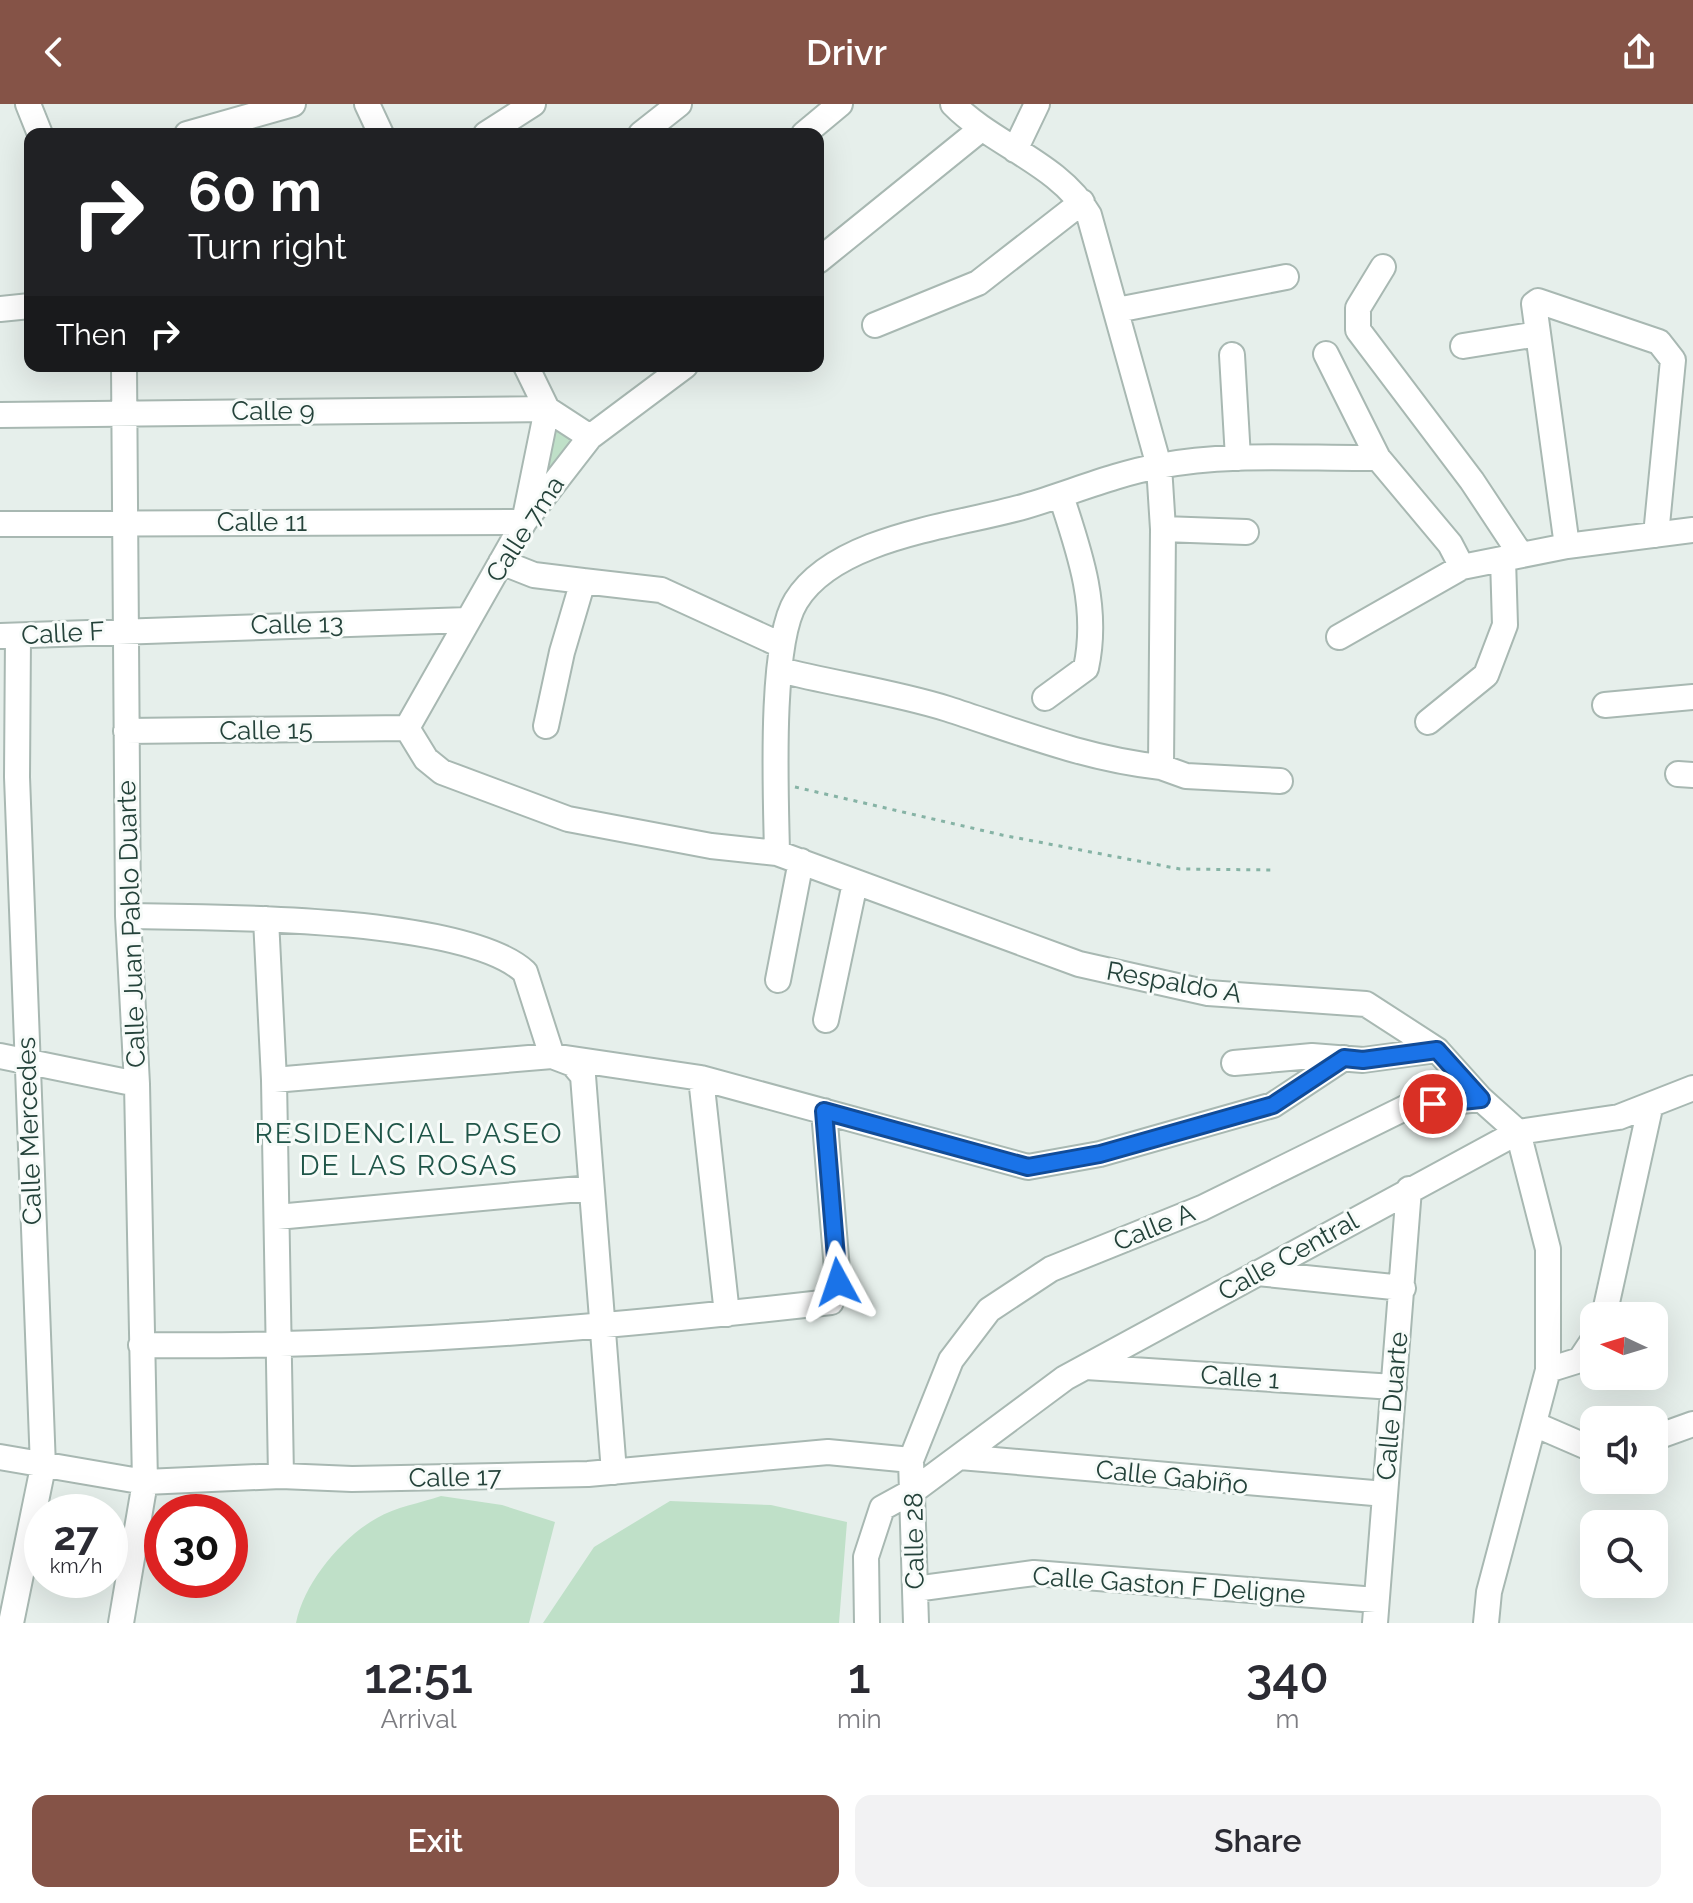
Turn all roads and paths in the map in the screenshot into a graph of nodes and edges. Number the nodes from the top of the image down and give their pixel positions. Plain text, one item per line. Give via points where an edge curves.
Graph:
1 (28, 104) edge
2 (293, 104) edge
3 (367, 104) edge
4 (533, 104) edge
5 (679, 104) edge
6 (840, 104) edge
7 (953, 104) edge
8 (1037, 104) edge
9 (38, 128) edge
10 (208, 128) edge
11 (378, 128) edge
12 (495, 128) edge
13 (649, 128) edge
14 (811, 128) edge
15 (981, 129) junction
16 (1015, 150) junction
17 (1082, 202) junction
18 (824, 256) edge
19 (1383, 267) dead end
20 (1286, 277) dead end
21 (24, 307) edge
22 (0, 309) edge
23 (1117, 310) junction
24 (875, 325) dead end
25 (1538, 334) junction
26 (1463, 346) dead end
27 (1326, 354) dead end
28 (1232, 355) dead end
29 (124, 372) edge
30 (529, 372) edge
31 (677, 372) edge
32 (547, 409) junction
33 (124, 412) junction
34 (0, 415) edge
35 (590, 437) junction
36 (1238, 458) junction
37 (1378, 458) junction
38 (1159, 466) junction
39 (1061, 496) junction
40 (127, 522) junction
41 (524, 522) junction
42 (0, 524) edge
43 (1163, 529) junction
44 (1693, 530) edge
45 (1246, 532) dead end
46 (1656, 535) junction
47 (1567, 546) junction
48 (1512, 557) junction
49 (501, 562) junction
50 (1462, 567) junction
51 (583, 581) junction
52 (468, 620) junction
53 (127, 629) junction
54 (9, 636) edge
55 (1339, 637) dead end
56 (781, 645) junction
57 (780, 670) junction
58 (1693, 697) edge
59 (1045, 698) dead end
60 (1605, 705) dead end
61 (1428, 722) dead end
62 (546, 726) dead end
63 (407, 728) junction
64 (126, 731) junction
65 (1161, 767) junction
66 (1280, 781) dead end
67 (776, 783) junction
68 (777, 853) junction
69 (801, 861) junction
70 (1276, 870) dead end
71 (855, 883) junction
72 (128, 916) junction
73 (266, 919) junction
74 (778, 980) dead end
75 (826, 1020) dead end
76 (1437, 1050) junction
77 (0, 1056) edge
78 (552, 1056) junction
79 (1344, 1058) junction
80 (27, 1061) junction
81 (1234, 1063) dead end
82 (701, 1078) junction
83 (274, 1080) junction
84 (137, 1084) junction
85 (1691, 1092) edge
86 (1481, 1099) junction
87 (1650, 1108) junction
88 (824, 1111) junction
89 (1518, 1132) junction
90 (591, 1188) junction
91 (1409, 1189) junction
92 (277, 1217) junction
93 (1257, 1273) junction
94 (1403, 1288) junction
95 (1607, 1302) edge
96 (727, 1314) junction
97 (605, 1326) junction
98 (141, 1345) junction
99 (277, 1347) junction
100 (1580, 1360) edge
101 (1086, 1367) junction
102 (1548, 1370) junction
103 (1394, 1387) junction
104 (1534, 1424) junction
105 (1693, 1424) edge
106 (1668, 1433) edge
107 (1580, 1444) edge
108 (0, 1457) edge
109 (960, 1457) junction
110 (911, 1460) junction
111 (43, 1467) junction
112 (614, 1472) junction
113 (281, 1476) junction
114 (145, 1482) junction
115 (913, 1491) junction
116 (1385, 1494) junction
117 (915, 1589) junction
118 (1376, 1611) edge
119 (11, 1623) edge
120 (121, 1623) edge
121 (867, 1623) edge
122 (916, 1623) edge
123 (1486, 1623) edge

1 - 9 street
2 - 10 street
3 - 11 street
4 - 12 street
5 - 13 street
6 - 14 street
7 - 15 street
8 - 16 street
15 - 16 street
15 - 18 street
16 - 17 street
17 - 23 street
17 - 24 street via 978,283
19 - 48 street via 1358,308 1358,330 1472,481
20 - 23 street
21 - 22 street
23 - 38 street
25 - 26 street
25 - 46 street via 1534,304 1545,301 1667,349 1673,360
25 - 47 street
27 - 37 street
28 - 36 street
29 - 33 street, Calle Juan Pablo Duarte
30 - 32 street
31 - 35 street, Calle 7ma
32 - 33 street, Calle 9
32 - 35 street
32 - 41 street
33 - 34 street, Calle 9
33 - 40 street, Calle Juan Pablo Duarte
35 - 41 street, Calle 7ma
36 - 37 street
36 - 38 street
37 - 50 street via 1450,544
38 - 39 street
38 - 43 street
39 - 56 street via 901,535 821,571 795,602
39 - 59 street via 1085,569 1092,638 1086,668
40 - 41 street, Calle 11
40 - 42 street, Calle 11
40 - 53 street, Calle Juan Pablo Duarte
41 - 49 street, Calle 7ma
43 - 45 street
43 - 65 street
44 - 46 street
46 - 47 street
47 - 48 street
48 - 50 street
48 - 61 street via 1505,625 1486,675
49 - 51 street via 534,575
49 - 52 street, Calle 7ma
50 - 55 street
51 - 56 street via 661,590
51 - 62 street
52 - 53 street, Calle 13
52 - 63 street, Calle 7ma
53 - 54 street, Calle F
53 - 64 street, Calle Juan Pablo Duarte
54 - 80 street, Calle Mercedes
56 - 57 street
57 - 65 street via 944,708 1046,744
57 - 67 street
58 - 60 street
63 - 64 street, Calle 15
63 - 68 street, Respaldo A via 426,759 442,772 568,819
64 - 72 street, Calle Juan Pablo Duarte
65 - 66 street via 1186,776
67 - 68 street
67 - 70 path via 1180,869
68 - 69 street, Respaldo A
69 - 71 street, Respaldo A
69 - 74 street
71 - 75 street
71 - 76 street, Respaldo A via 1079,964 1208,993 1366,1004
72 - 73 street
72 - 84 street, Calle Juan Pablo Duarte
73 - 78 street via 380,928 515,962 525,972
73 - 83 street
76 - 79 street
76 - 86 street, Respaldo A
77 - 80 street
78 - 82 street
78 - 83 street
78 - 90 street via 573,1064 583,1076
79 - 81 street
79 - 88 street via 1273,1105 1100,1154 1028,1167
80 - 84 street
80 - 111 street, Calle Mercedes
82 - 88 street
82 - 96 street
83 - 92 street
84 - 98 street, Calle Juan Pablo Duarte
85 - 87 street, Calle Central
86 - 89 street, Respaldo A
86 - 110 street, Calle A via 1409,1106 1202,1208 1051,1269 989,1310 951,1360
87 - 89 street, Calle Central
87 - 95 street
88 - 96 street via 838,1282 831,1302
89 - 91 street, Calle Central
89 - 102 street via 1548,1249
90 - 92 street
90 - 97 street
91 - 93 street, Calle Central
91 - 94 street, Calle Duarte
92 - 99 street
93 - 94 street
93 - 101 street, Calle Central
94 - 103 street, Calle Duarte
96 - 97 street
97 - 99 street
97 - 112 street
98 - 99 street
98 - 114 street, Calle Juan Pablo Duarte
99 - 113 street
100 - 102 street
101 - 103 street, Calle 1
101 - 109 street, Calle Central
102 - 104 street
103 - 116 street, Calle Duarte
104 - 107 street
104 - 123 street via 1489,1592
105 - 106 street
108 - 111 street, Calle 17
109 - 115 street, Calle Central
109 - 116 street, Calle Gabiño
110 - 112 street, Calle 17 via 828,1452
110 - 115 street, Calle 28
111 - 114 street, Calle 17
111 - 119 street, Calle Mercedes
112 - 113 street, Calle 17 via 368,1479
113 - 114 street, Calle 17
114 - 120 street, Calle Juan Pablo Duarte
115 - 117 street, Calle 28
115 - 121 street, Calle Central via 882,1508 873,1527 866,1557
116 - 118 street, Calle Duarte
117 - 118 street, Calle Gaston F Deligne via 1034,1573
117 - 122 street, Calle 28

